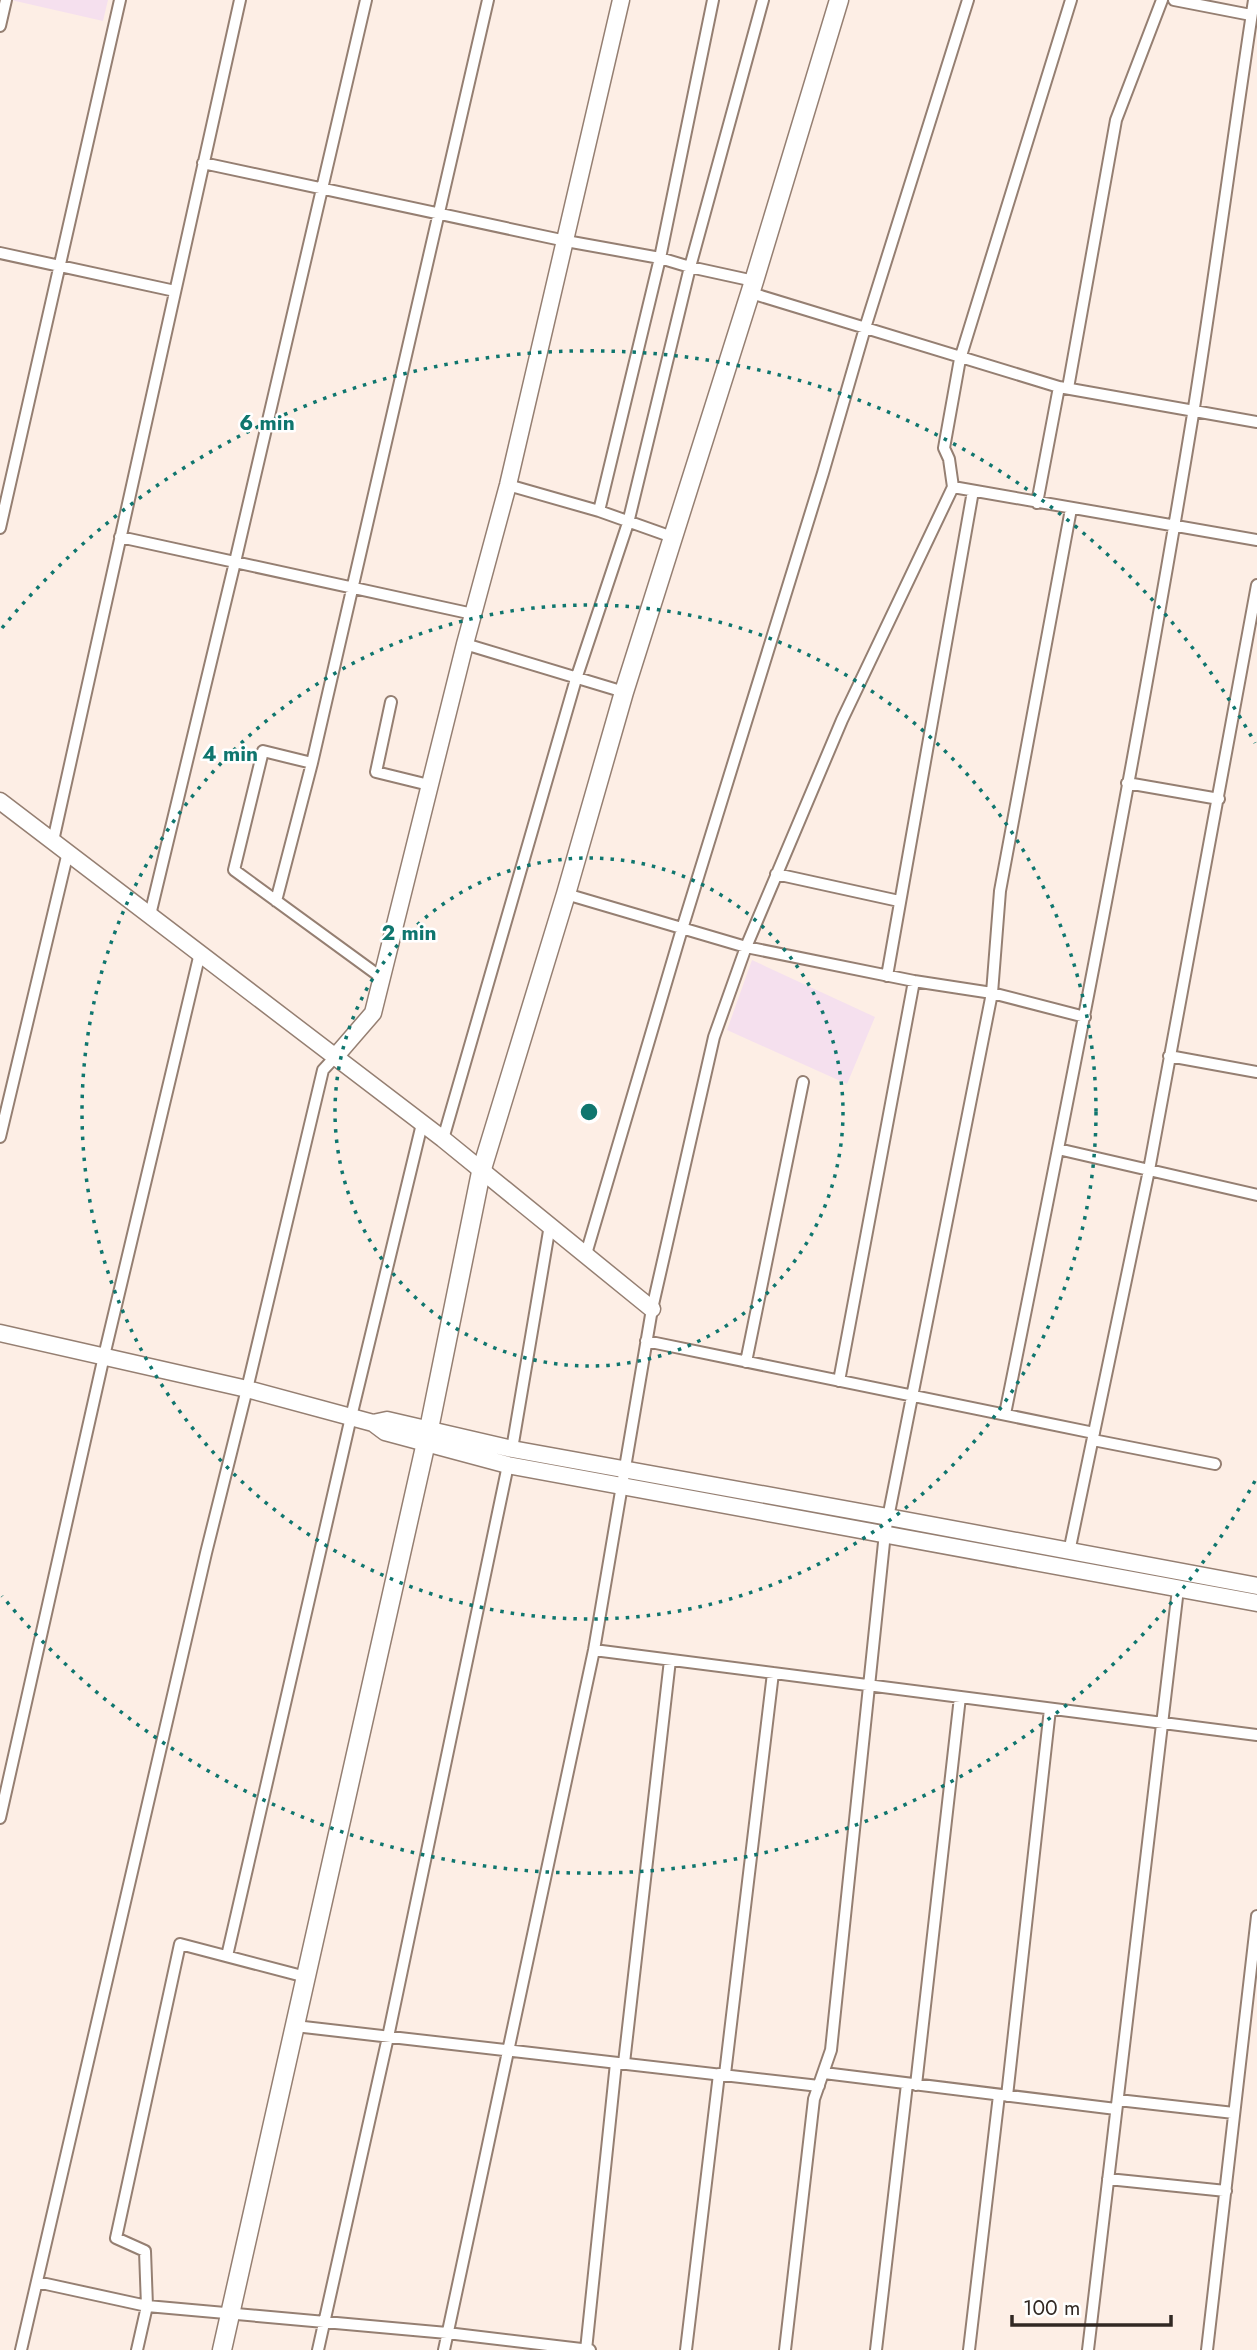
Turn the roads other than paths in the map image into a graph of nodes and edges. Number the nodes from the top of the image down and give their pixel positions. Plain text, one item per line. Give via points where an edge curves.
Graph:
1 (6, 0) edge
2 (120, 0) edge
3 (240, 0) edge
4 (366, 0) edge
5 (488, 0) edge
6 (621, 0) edge
7 (713, 0) edge
8 (763, 0) edge
9 (839, 0) edge
10 (968, 0) edge
11 (1071, 0) edge
12 (1163, 0) edge
13 (1174, 0) edge
14 (1254, 0) edge
15 (1251, 15) junction
16 (0, 26) edge
17 (203, 163) junction
18 (322, 188) junction
19 (438, 213) junction
20 (566, 241) junction
21 (0, 253) edge
22 (660, 258) junction
23 (60, 266) junction
24 (690, 267) junction
25 (753, 287) junction
26 (175, 291) junction
27 (864, 328) junction
28 (960, 359) junction
29 (1064, 388) junction
30 (1193, 411) junction
31 (1257, 422) edge
32 (508, 485) junction
33 (953, 487) junction
34 (973, 491) junction
35 (1037, 503) junction
36 (1071, 509) junction
37 (599, 510) junction
38 (628, 523) junction
39 (1174, 527) junction
40 (0, 528) edge
41 (120, 537) junction
42 (675, 538) junction
43 (1257, 540) edge
44 (235, 562) junction
45 (1257, 585) edge
46 (352, 588) junction
47 (473, 614) junction
48 (1252, 638) edge
49 (465, 644) junction
50 (576, 678) junction
51 (624, 692) junction
52 (391, 702) dead end
53 (313, 763) junction
54 (1127, 783) junction
55 (429, 785) junction
56 (1219, 799) junction
57 (0, 801) edge
58 (53, 841) junction
59 (68, 852) junction
60 (776, 874) junction
61 (566, 894) junction
62 (276, 901) junction
63 (899, 901) junction
64 (150, 915) junction
65 (682, 929) junction
66 (746, 947) junction
67 (200, 953) junction
68 (887, 976) junction
69 (382, 978) junction
70 (914, 981) junction
71 (992, 993) junction
72 (1085, 1017) junction
73 (1169, 1056) junction
74 (335, 1057) junction
75 (1257, 1072) edge
76 (803, 1082) dead end
77 (422, 1124) junction
78 (0, 1137) edge
79 (443, 1139) junction
80 (1058, 1149) junction
81 (1149, 1170) junction
82 (481, 1171) junction
83 (1257, 1195) edge
84 (550, 1225) junction
85 (586, 1254) junction
86 (652, 1308) junction
87 (0, 1333) edge
88 (646, 1341) junction
89 (104, 1356) junction
90 (746, 1362) junction
91 (839, 1381) junction
92 (247, 1390) junction
93 (914, 1396) junction
94 (1005, 1414) junction
95 (351, 1417) junction
96 (428, 1436) junction
97 (1094, 1436) junction
98 (510, 1457) junction
99 (1215, 1464) dead end
100 (624, 1478) junction
101 (887, 1525) junction
102 (1069, 1552) junction
103 (1257, 1587) edge
104 (1178, 1588) junction
105 (1257, 1603) edge
106 (594, 1650) junction
107 (670, 1660) junction
108 (773, 1674) junction
109 (868, 1686) junction
110 (960, 1697) junction
111 (1050, 1709) junction
112 (1162, 1723) junction
113 (1257, 1735) edge
114 (0, 1818) edge
115 (1257, 1916) edge
116 (227, 1956) junction
117 (306, 1977) junction
118 (295, 2026) junction
119 (388, 2037) junction
120 (508, 2051) junction
121 (620, 2063) junction
122 (824, 2073) junction
123 (722, 2074) junction
124 (912, 2084) junction
125 (819, 2086) junction
126 (1003, 2096) junction
127 (1117, 2105) junction
128 (1234, 2113) junction
129 (1108, 2179) junction
130 (1226, 2191) junction
131 (37, 2281) junction
132 (147, 2306) junction
133 (230, 2314) junction
134 (324, 2321) junction
135 (447, 2333) junction
136 (21, 2350) edge
137 (137, 2350) edge
138 (222, 2350) edge
139 (318, 2350) edge
140 (444, 2350) edge
141 (588, 2350) edge
142 (686, 2350) edge
143 (785, 2350) edge
144 (876, 2350) edge
145 (969, 2350) edge
146 (1088, 2350) edge
147 (1207, 2350) edge

1 - 16 street
2 - 23 street
3 - 17 street
4 - 18 street
5 - 19 street
6 - 20 street
7 - 22 street
8 - 24 street
9 - 25 main road
10 - 27 street
11 - 28 street
12 - 29 street via 1116,120
13 - 15 street
14 - 15 street
15 - 30 street
17 - 18 street
17 - 26 street
18 - 19 street
18 - 44 street
19 - 20 street
19 - 46 street
20 - 22 street
20 - 32 street
21 - 23 street
22 - 24 street
22 - 37 street
23 - 26 street
23 - 40 street
24 - 25 street
24 - 38 street
25 - 27 street
25 - 42 main road
26 - 41 street
27 - 28 street
27 - 65 street
28 - 29 street
28 - 33 street via 944,448
29 - 30 street
29 - 35 street
30 - 31 street
30 - 39 street
32 - 37 street
32 - 47 street
33 - 34 street
33 - 60 street via 842,720
34 - 35 street
34 - 63 street
35 - 36 street
36 - 39 street
36 - 71 street via 1000,891
37 - 38 street
38 - 42 street
38 - 50 street
39 - 43 street
39 - 54 street
41 - 44 street
41 - 58 street
42 - 51 main road
44 - 46 street
44 - 64 street
45 - 48 street
46 - 47 street
46 - 53 street
47 - 49 street
48 - 56 street
49 - 50 street
49 - 55 street
50 - 51 street
50 - 79 street
51 - 61 main road
52 - 55 street via 376,772
53 - 62 street
53 - 62 street via 263,751 234,870
54 - 56 street
54 - 72 street
55 - 69 street
56 - 73 street
57 - 58 street
58 - 59 street
59 - 64 street
59 - 78 street
60 - 63 street
60 - 66 street
61 - 65 street
61 - 82 main road
62 - 69 street
63 - 68 street
64 - 67 street
65 - 66 street
65 - 85 street
66 - 68 street
66 - 86 street via 714,1037
67 - 74 street
67 - 89 street
68 - 70 street
69 - 74 street via 373,1013
70 - 71 street
70 - 91 street
71 - 72 street
71 - 93 street
72 - 80 street
73 - 75 street
73 - 81 street
74 - 77 street
74 - 92 street via 323,1070
76 - 90 street
77 - 79 street
77 - 95 street
79 - 82 street
80 - 81 street
80 - 94 street
81 - 83 street
81 - 97 street
82 - 84 street
82 - 96 main road
84 - 85 street
84 - 98 street
85 - 86 street
86 - 88 street
87 - 89 street
88 - 90 street
88 - 100 street
89 - 92 street
89 - 114 street
90 - 91 street
91 - 93 street
92 - 95 street
92 - 131 street
93 - 94 street
93 - 101 street
94 - 97 street
95 - 96 street via 385,1432
95 - 116 street
96 - 98 street
96 - 117 main road
97 - 99 street
97 - 102 street
98 - 100 street
98 - 119 street
100 - 101 street
100 - 106 street
101 - 102 street
101 - 104 street
101 - 109 street
102 - 103 street
104 - 105 street
104 - 112 street
106 - 107 street
106 - 120 street
107 - 108 street
107 - 121 street
108 - 109 street
108 - 123 street
109 - 110 street
109 - 122 street via 831,2050
110 - 111 street
110 - 124 street
111 - 112 street
111 - 126 street
112 - 113 street
112 - 127 street
115 - 128 street
116 - 117 street
116 - 132 street via 180,1944 116,2238 145,2251
117 - 118 main road
118 - 119 street
118 - 133 main road
119 - 120 street
119 - 134 street
120 - 121 street
120 - 135 street
121 - 123 street
121 - 141 street
122 - 124 street
122 - 125 street
123 - 125 street
123 - 142 street
124 - 126 street
124 - 144 street
125 - 143 street
126 - 127 street
126 - 145 street
127 - 128 street
127 - 129 street
128 - 130 street
129 - 130 street
129 - 146 street
130 - 147 street
131 - 132 street
131 - 136 street
132 - 133 street
132 - 137 street
133 - 134 street
133 - 138 main road
134 - 135 street
134 - 139 street
135 - 140 street
135 - 141 street

